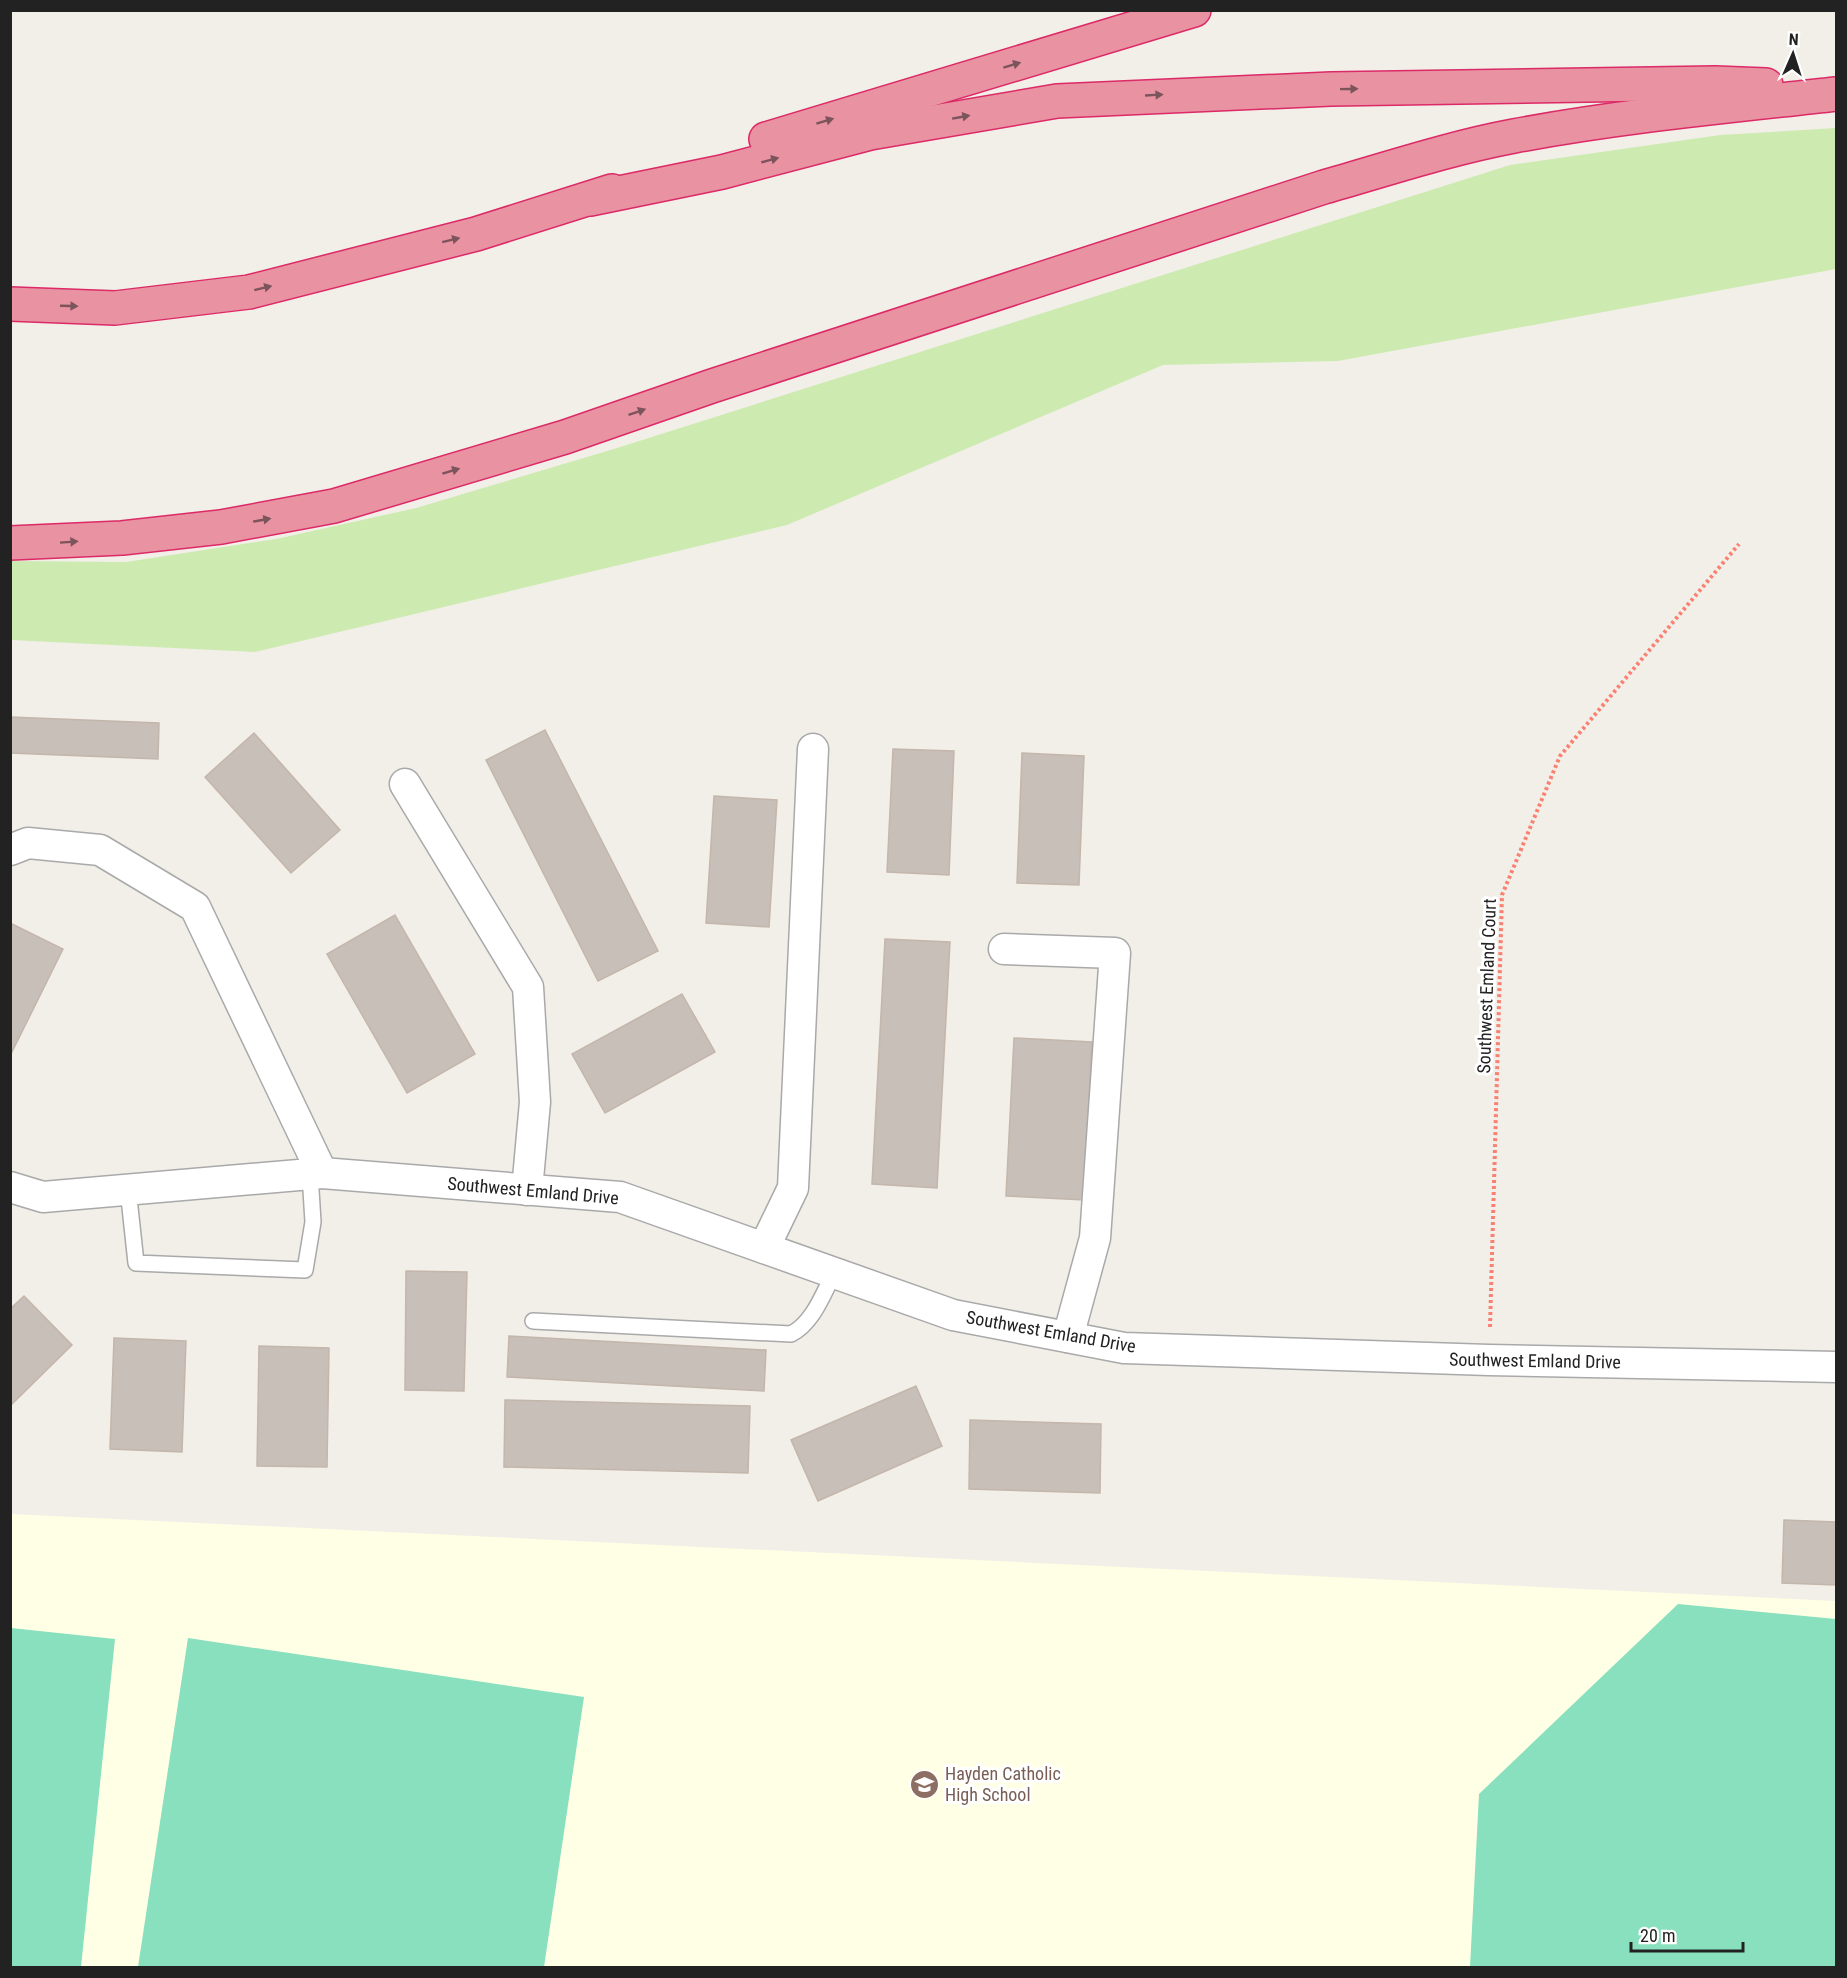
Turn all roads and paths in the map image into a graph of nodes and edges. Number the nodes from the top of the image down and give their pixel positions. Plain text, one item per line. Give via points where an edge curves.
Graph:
1 (1194, 10) edge
2 (1836, 87) edge
3 (1836, 94) edge
4 (590, 199) junction
5 (10, 304) edge
6 (10, 543) edge
7 (1739, 544) dead end
8 (813, 749) dead end
9 (405, 784) dead end
10 (10, 850) edge
11 (1004, 950) dead end
12 (316, 1173) junction
13 (10, 1187) edge
14 (128, 1189) junction
15 (527, 1190) junction
16 (764, 1248) junction
17 (834, 1272) junction
18 (533, 1321) dead end
19 (1068, 1337) junction
20 (1489, 1360) junction
21 (1836, 1367) edge

4 -> 1 highway via 716,153
4 -> 2 highway via 722,172 870,133 1057,101 1331,89 1715,83
6 -> 3 highway via 221,527 334,506 565,438 712,386 1256,209 1421,160 1513,136
5 -> 4 highway via 115,308 249,292 476,234
7 - 20 path, Southwest Emland Court via 1560,756 1502,895
8 - 16 street via 793,1188
9 - 15 street via 528,987 535,1102
10 - 12 street via 28,843 100,850 195,907
11 - 19 street via 1115,953 1095,1238
12 - 14 street, Southwest Emland Drive
12 - 14 lane via 305,1270 136,1263
12 - 15 street, Southwest Emland Drive
13 - 14 street, Southwest Emland Drive via 43,1197
15 - 16 street, Southwest Emland Drive via 621,1197
16 - 17 street, Southwest Emland Drive
17 - 18 lane via 813,1313 801,1329 790,1334
17 - 19 street, Southwest Emland Drive via 953,1315
19 - 20 street, Southwest Emland Drive via 1124,1348
20 - 21 street, Southwest Emland Drive

